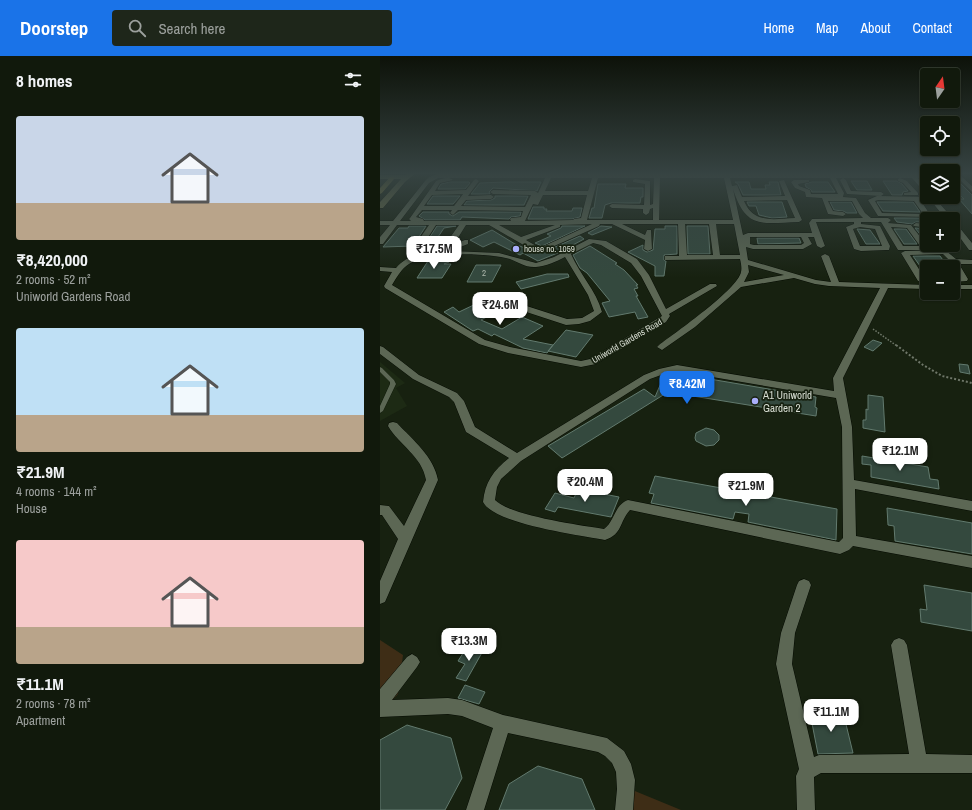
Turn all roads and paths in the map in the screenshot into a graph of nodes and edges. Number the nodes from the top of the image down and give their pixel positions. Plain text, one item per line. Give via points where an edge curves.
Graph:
1 (406, 208) edge
2 (420, 208) edge
3 (427, 208) edge
4 (480, 208) edge
5 (486, 208) edge
6 (494, 208) edge
7 (535, 208) edge
8 (587, 208) edge
9 (591, 208) edge
10 (646, 208) edge
11 (655, 208) edge
12 (736, 208) edge
13 (743, 208) edge
14 (794, 208) edge
15 (828, 208) edge
16 (856, 208) edge
17 (876, 208) edge
18 (922, 208) edge
19 (456, 209) junction
20 (528, 209) joint
21 (449, 219) junction
22 (480, 219) junction
23 (859, 220) junction
24 (613, 221) junction
25 (651, 221) junction
26 (490, 222) junction
27 (602, 222) junction
28 (681, 222) junction
29 (736, 222) junction
30 (884, 222) junction
31 (920, 222) edge
32 (380, 223) edge
33 (394, 223) junction
34 (434, 223) junction
35 (464, 223) junction
36 (565, 223) junction
37 (712, 223) junction
38 (914, 223) junction
39 (920, 224) edge
40 (960, 232) edge
41 (920, 233) edge
42 (803, 235) junction
43 (816, 235) junction
44 (453, 239) dead end
45 (649, 239) junction
46 (519, 240) junction
47 (380, 242) edge
48 (465, 242) dead end
49 (821, 246) dead end
50 (972, 248) edge
51 (648, 249) dead end
52 (415, 251) dead end
53 (567, 253) junction
54 (432, 254) junction
55 (824, 256) dead end
56 (717, 257) junction
57 (668, 258) dead end
58 (683, 258) junction
59 (744, 259) junction
60 (951, 260) edge
61 (972, 262) edge
62 (960, 263) edge
63 (960, 265) edge
64 (972, 267) edge
65 (380, 269) edge
66 (396, 272) junction
67 (960, 272) edge
68 (380, 274) edge
69 (795, 276) junction
70 (920, 277) edge
71 (960, 279) edge
72 (836, 284) junction
73 (738, 285) junction
74 (713, 286) dead end
75 (886, 286) junction
76 (384, 287) edge
77 (920, 287) edge
78 (960, 287) edge
79 (972, 287) edge
80 (493, 298) dead end
81 (665, 313) junction
82 (867, 325) junction
83 (662, 347) dead end
84 (380, 349) edge
85 (380, 370) edge
86 (972, 383) edge
87 (840, 394) junction
88 (380, 411) edge
89 (394, 426) dead end
90 (517, 458) junction
91 (848, 483) junction
92 (972, 506) edge
93 (380, 510) edge
94 (405, 538) junction
95 (850, 540) junction
96 (972, 562) edge
97 (385, 576) edge
98 (804, 585) dead end
99 (380, 597) edge
100 (899, 645) dead end
101 (412, 662) dead end
102 (380, 702) edge
103 (380, 709) edge
104 (503, 723) junction
105 (919, 763) junction
106 (972, 764) edge
107 (808, 770) junction
108 (475, 810) edge
109 (624, 810) edge
110 (806, 810) edge

1 - 33 street
2 - 21 street via 413,220
3 - 19 street
4 - 19 street
5 - 22 street
6 - 20 street
7 - 8 street via 531,220 584,220
9 - 24 street via 589,220
10 - 25 street
11 - 25 street
12 - 29 street
13 - 14 street via 751,217 760,220 799,220
15 - 23 street via 830,213
16 - 23 street
17 - 18 street via 880,215 928,216
19 - 21 street
20 - 22 street via 523,219
21 - 22 street
23 - 23 street via 849,227 858,247 886,248 878,227
23 - 30 street
23 - 43 street via 814,220 812,223
24 - 25 street
24 - 27 street
24 - 45 street
25 - 28 street
25 - 45 street
26 - 35 street
26 - 36 street
26 - 46 street
27 - 36 street
27 - 46 street via 540,249
28 - 37 street
28 - 58 street
29 - 37 street
29 - 59 street
30 - 30 street via 909,226 925,248 901,248
30 - 38 street
31 - 38 street
32 - 33 street
33 - 34 street
33 - 47 street
34 - 35 street
34 - 52 street
35 - 44 street
36 - 46 street
37 - 56 street
38 - 39 street
38 - 41 street
40 - 50 street
42 - 42 street via 748,235 746,236 747,245 753,247 804,247 808,244
42 - 43 street
43 - 49 street
45 - 51 street
48 - 54 street
53 - 54 street, Uniworld Gardens Road via 535,265 504,257
53 - 80 street via 571,265 595,300 598,312 593,317 579,322 566,322
53 - 81 street, Uniworld Gardens Road via 592,241 603,242 641,268
54 - 66 street, Uniworld Gardens Road via 412,259
55 - 72 street
56 - 58 street
56 - 59 street
57 - 58 street
59 - 69 street
59 - 73 street via 745,272
60 - 70 street via 943,252 905,253
61 - 62 street
63 - 64 street
65 - 66 street
66 - 68 street
66 - 76 street, Uniworld Gardens Road
67 - 71 street via 964,279
69 - 72 street
69 - 73 street
72 - 75 street
73 - 83 street
74 - 81 street
75 - 77 street
75 - 82 street
76 - 81 street, Uniworld Gardens Road via 482,342 508,350 581,364 593,362 650,328 664,319
78 - 79 street
82 - 86 path via 942,376
82 - 87 street via 838,378
84 - 90 street via 416,377 453,395 459,401 470,429
85 - 88 lane via 393,384
87 - 90 street via 677,368 647,377
87 - 91 street via 847,427
89 - 94 street via 428,465 432,475 430,485
90 - 95 street via 493,480 489,502 494,508 520,518 605,535 613,531 622,511 628,505 840,548
91 - 92 street
91 - 95 street
93 - 94 street via 385,510
94 - 97 street
95 - 96 street
97 - 99 street
98 - 107 street via 788,633 784,664
100 - 105 street
101 - 102 street
103 - 104 street via 448,706 462,708
104 - 108 street
104 - 109 street via 601,744 611,749 626,769
105 - 106 street
105 - 107 street via 819,764
107 - 110 street via 805,776

